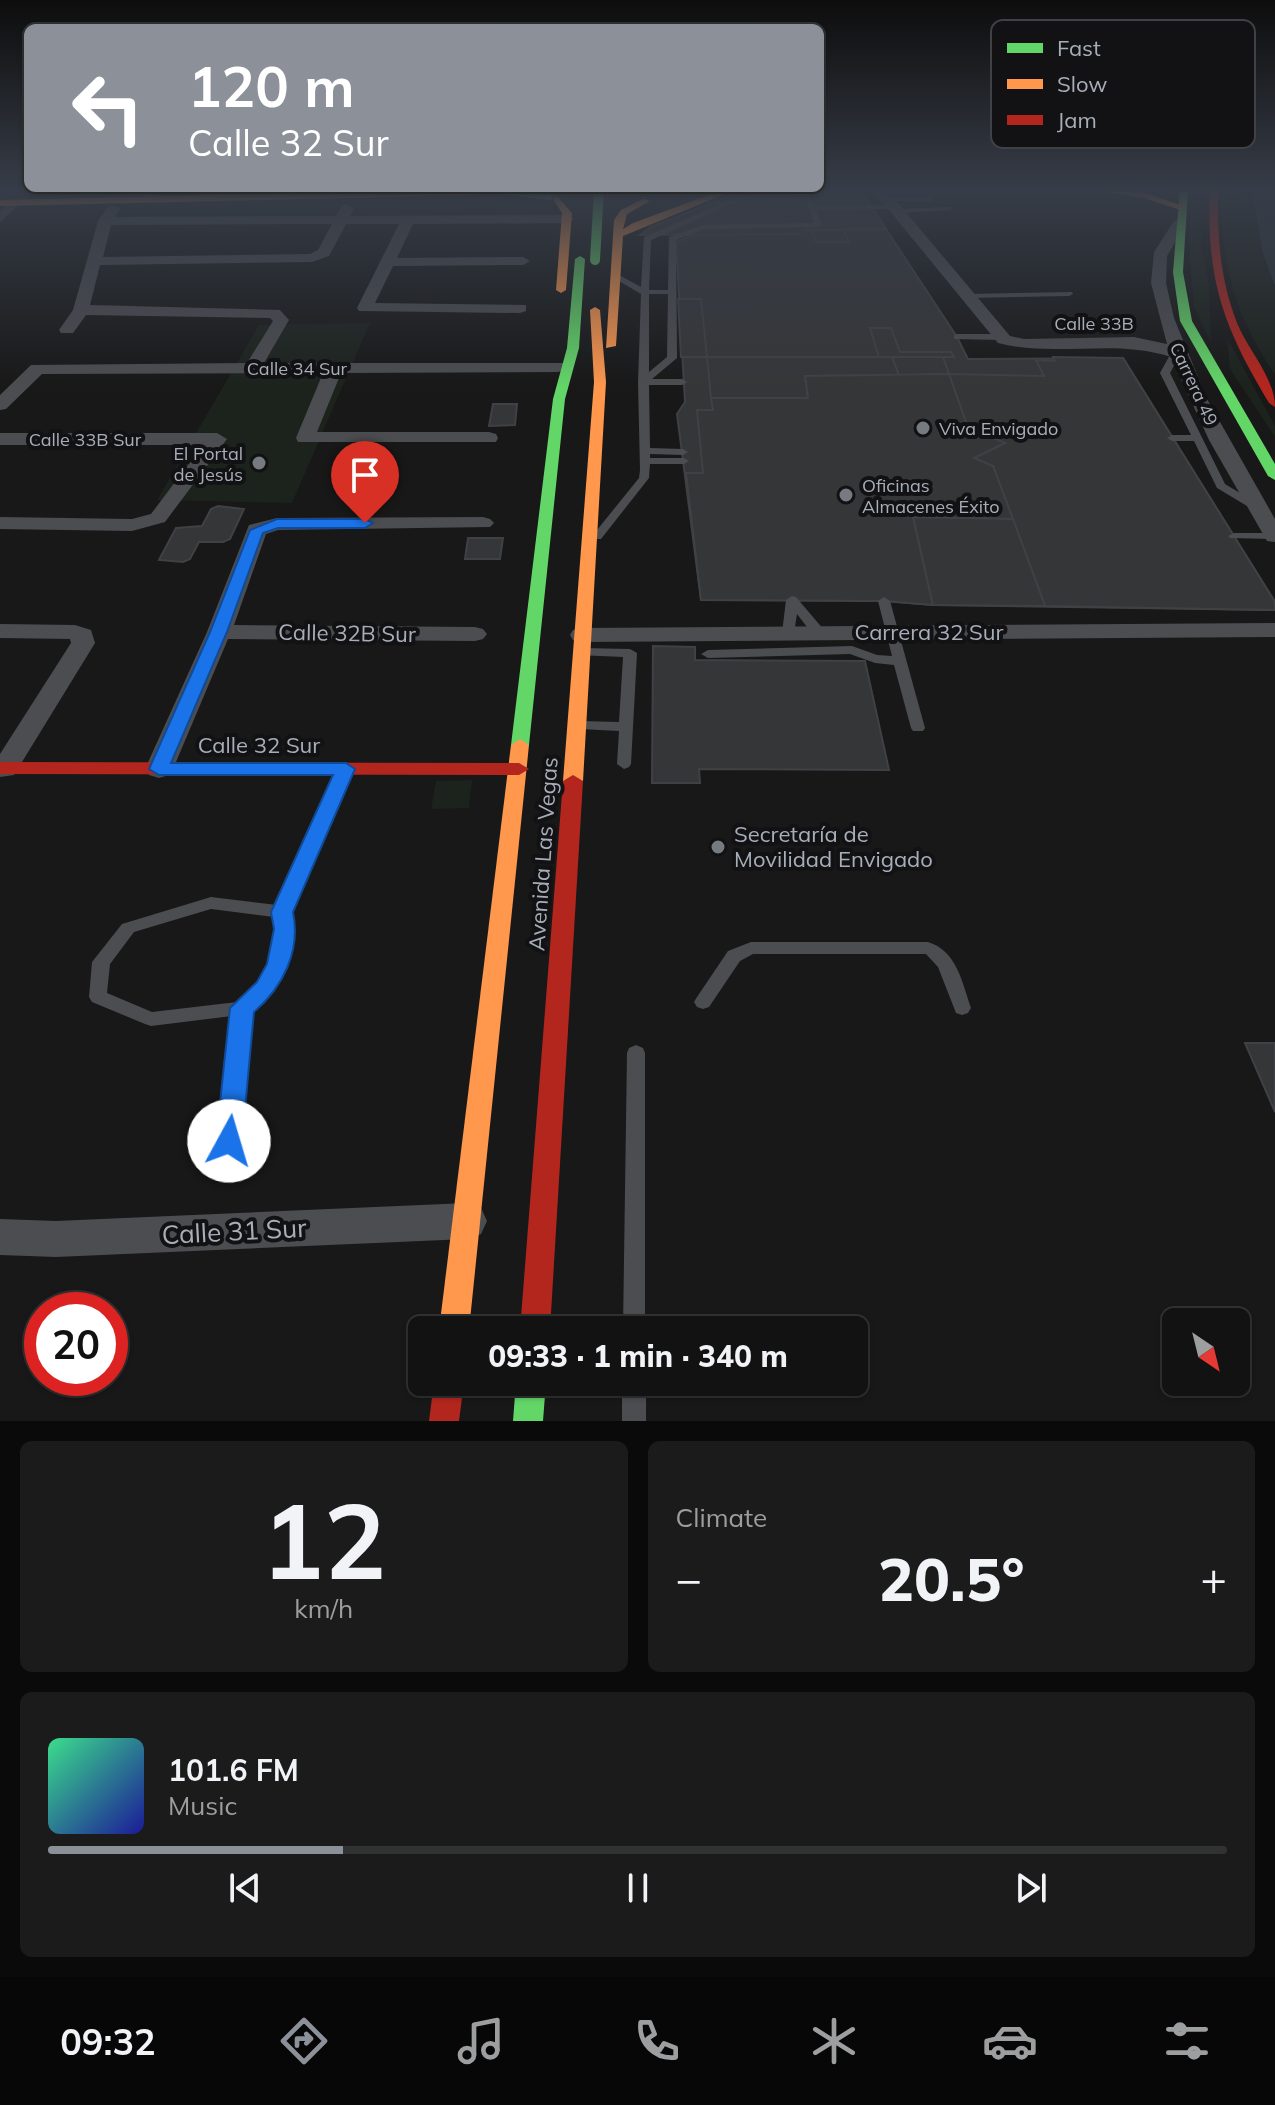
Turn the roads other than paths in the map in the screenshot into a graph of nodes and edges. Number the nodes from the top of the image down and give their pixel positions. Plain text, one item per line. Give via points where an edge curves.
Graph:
1 (97, 255) edge
2 (318, 255) edge
3 (390, 255) edge
4 (563, 255) edge
5 (588, 255) edge
6 (589, 255) edge
7 (617, 255) edge
8 (646, 255) edge
9 (672, 255) edge
10 (934, 255) edge
11 (1160, 255) edge
12 (1177, 255) edge
13 (1213, 255) edge
14 (588, 260) junction
15 (96, 261) junction
16 (523, 261) dead end
17 (386, 262) junction
18 (616, 277) junction
19 (644, 292) junction
20 (671, 292) junction
21 (1069, 294) dead end
22 (967, 296) junction
23 (520, 308) dead end
24 (1225, 308) junction
25 (81, 310) junction
26 (67, 330) dead end
27 (957, 337) dead end
28 (1005, 339) junction
29 (1176, 353) junction
30 (557, 367) junction
31 (253, 368) junction
32 (334, 368) junction
33 (1215, 375) junction
34 (600, 382) junction
35 (643, 382) junction
36 (682, 382) dead end
37 (559, 399) junction
38 (1275, 403) edge
39 (0, 405) edge
40 (489, 438) dead end
41 (0, 439) edge
42 (1174, 441) dead end
43 (1199, 442) junction
44 (645, 456) junction
45 (684, 456) dead end
46 (1275, 476) edge
47 (1256, 507) junction
48 (0, 523) edge
49 (483, 523) dead end
50 (1234, 536) dead end
51 (1275, 536) edge
52 (588, 546) junction
53 (884, 601) dead end
54 (1275, 630) edge
55 (0, 631) edge
56 (219, 632) junction
57 (892, 632) junction
58 (788, 633) junction
59 (819, 633) junction
60 (475, 634) dead end
61 (582, 644) junction
62 (708, 654) dead end
63 (900, 661) junction
64 (576, 725) junction
65 (626, 727) junction
66 (918, 728) dead end
67 (624, 764) dead end
68 (2, 769) edge
69 (159, 769) junction
70 (346, 769) junction
71 (519, 769) junction
72 (282, 912) junction
73 (703, 1002) dead end
74 (242, 1008) junction
75 (962, 1008) dead end
76 (636, 1053) dead end
77 (229, 1141) dead end
78 (467, 1221) junction
79 (0, 1237) edge
80 (456, 1316) edge
81 (536, 1316) edge
82 (634, 1316) edge
83 (447, 1396) edge
84 (530, 1396) edge
85 (634, 1396) edge
86 (444, 1421) edge
87 (528, 1421) edge
88 (634, 1421) edge

1 - 15 street
2 - 15 street
3 - 17 street
4 - 30 main road, Avenida Las Vegas
5 - 14 main road, Avenida Las Vegas
6 - 14 main road, Avenida Las Vegas, bridge
7 - 18 main road, Avenida Las Vegas
8 - 19 lane
9 - 20 lane
10 - 22 street
11 - 29 street, Carrera 49
12 - 33 main road via 1179,300
13 - 24 main road
14 - 34 main road, Avenida Las Vegas
14 - 37 main road, Avenida Las Vegas
15 - 25 street
16 - 17 street
17 - 23 street via 365,308
18 - 19 lane
18 - 34 main road, Avenida Las Vegas via 613,335
19 - 20 lane
19 - 35 lane
20 - 35 lane via 672,358
21 - 22 lane
22 - 28 street
24 - 33 main road
24 - 38 main road
25 - 26 street
25 - 31 street via 274,313 281,320
27 - 28 lane
28 - 29 street, Calle 33B via 1134,342
29 - 43 lane via 1165,373
29 - 47 street, Carrera 49
30 - 32 street, Calle 34 Sur
30 - 37 main road, Avenida Las Vegas
31 - 32 street, Calle 34 Sur
31 - 39 street, Calle 34 Sur via 37,369
32 - 40 street via 305,438
33 - 46 main road
34 - 52 main road, Avenida Las Vegas
35 - 36 lane
35 - 44 lane
37 - 71 main road, Avenida Las Vegas
41 - 48 street, Calle 33B Sur via 217,439 158,518 149,522
42 - 43 lane
43 - 47 lane via 1221,486
44 - 45 lane
44 - 52 lane via 639,488
47 - 51 street, Carrera 49
49 - 56 street via 264,526 257,530
50 - 51 lane
52 - 61 main road, Avenida Las Vegas
53 - 57 lane
54 - 57 street, Carrera 32 Sur
55 - 68 street via 75,632 83,643
56 - 60 street, Calle 32B Sur
56 - 69 street
57 - 59 street, Carrera 32 Sur
57 - 63 lane
58 - 59 street, Carrera 32 Sur
58 - 59 lane via 792,600
58 - 61 street, Carrera 32 Sur
61 - 64 main road, Avenida Las Vegas
61 - 65 lane via 630,653
62 - 63 lane via 852,650
63 - 66 lane
64 - 65 lane
64 - 81 main road, Avenida Las Vegas
65 - 67 lane
68 - 69 main road, Calle 32 Sur
69 - 70 main road, Calle 32 Sur
70 - 71 main road, Calle 32 Sur
70 - 72 lane
71 - 78 main road, Avenida Las Vegas
72 - 74 lane via 285,929 278,964 266,988
72 - 74 lane via 211,903 128,928 101,962 98,997 151,1019
73 - 75 lane via 734,956 751,948 928,948 942,957
74 - 77 lane
76 - 82 lane
78 - 79 street, Calle 31 Sur
78 - 80 main road, Avenida Las Vegas
83 - 86 main road
84 - 87 main road
85 - 88 lane

